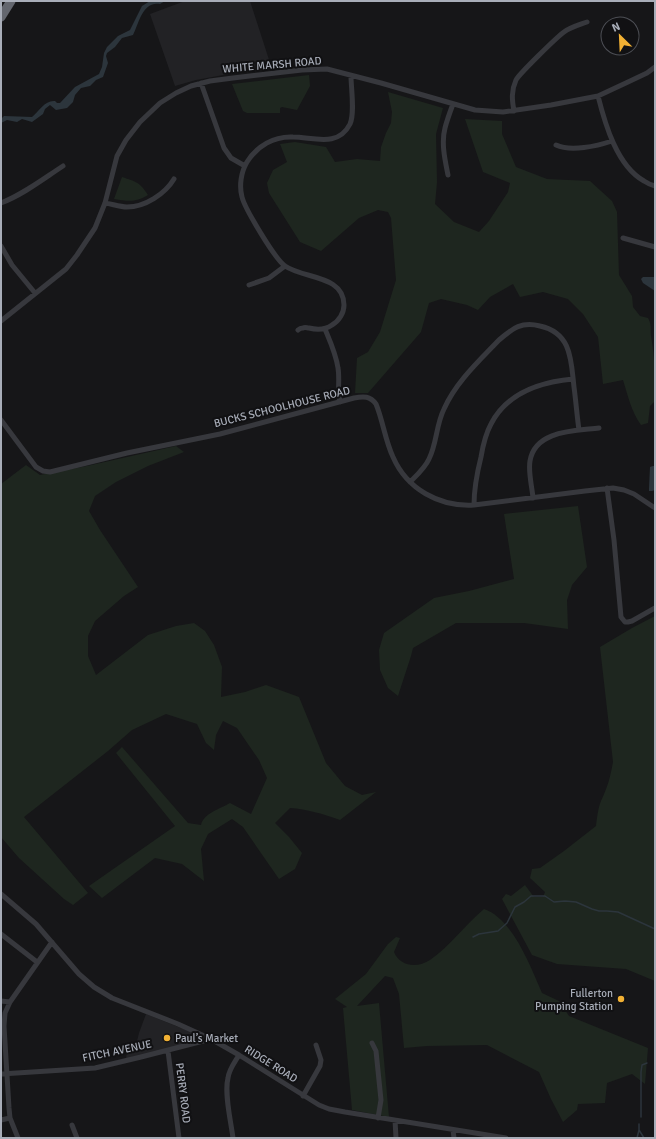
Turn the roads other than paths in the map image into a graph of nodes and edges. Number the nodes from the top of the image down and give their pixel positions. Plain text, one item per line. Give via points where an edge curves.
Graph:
1 (12, 1) edge
2 (1, 17) edge
3 (587, 22) dead end
4 (655, 67) edge
5 (351, 76) junction
6 (201, 83) junction
7 (598, 96) junction
8 (453, 104) junction
9 (514, 111) junction
10 (612, 141) junction
11 (556, 145) dead end
12 (63, 166) dead end
13 (245, 166) junction
14 (448, 175) dead end
15 (174, 179) dead end
16 (655, 186) edge
17 (1, 203) edge
18 (105, 203) junction
19 (623, 238) dead end
20 (1, 246) edge
21 (655, 247) edge
22 (285, 266) junction
23 (250, 285) dead end
24 (35, 293) junction
25 (1, 321) edge
26 (325, 329) junction
27 (298, 330) dead end
28 (573, 379) junction
29 (340, 402) junction
30 (1, 420) edge
31 (599, 428) dead end
32 (579, 430) junction
33 (410, 482) junction
34 (607, 488) junction
35 (533, 498) junction
36 (474, 505) junction
37 (655, 507) edge
38 (655, 608) edge
39 (1, 894) edge
40 (1, 934) edge
41 (52, 942) junction
42 (37, 962) junction
43 (1, 1001) edge
44 (10, 1002) junction
45 (211, 1039) junction
46 (372, 1043) dead end
47 (316, 1045) dead end
48 (168, 1051) junction
49 (239, 1055) junction
50 (1, 1074) edge
51 (7, 1074) junction
52 (303, 1096) junction
53 (10, 1118) junction
54 (378, 1118) junction
55 (1, 1120) edge
56 (395, 1120) junction
57 (72, 1125) dead end
58 (453, 1130) junction
59 (18, 1138) edge
60 (77, 1138) edge
61 (179, 1138) edge
62 (233, 1138) edge
63 (396, 1138) edge
64 (454, 1138) edge
65 (506, 1138) edge

1 - 2 highway
3 - 9 street via 563,33 517,78 512,97
4 - 7 street, WHITE MARSH ROAD
5 - 6 street, WHITE MARSH ROAD via 327,69 316,69
5 - 8 street, WHITE MARSH ROAD
5 - 13 street via 352,116 350,124 340,135 326,140 292,137 268,142 252,154
6 - 13 street via 224,148 232,158
6 - 18 street, WHITE MARSH ROAD via 168,97 152,109 133,130 118,156
7 - 9 street, WHITE MARSH ROAD
7 - 10 street
8 - 9 street, WHITE MARSH ROAD via 475,110
8 - 14 street via 445,128 444,142
10 - 11 street via 588,147 562,148
10 - 16 street via 626,165 642,181
12 - 17 street via 29,189
13 - 22 street via 240,184 242,199 276,256
15 - 18 street via 164,192 140,205 124,207
18 - 24 street, WHITE MARSH ROAD via 95,228 72,262
19 - 21 street
20 - 24 street via 12,265
22 - 23 street via 270,278
22 - 26 street via 328,281 340,291 344,306 341,316
24 - 25 street, WHITE MARSH ROAD
26 - 27 street
26 - 29 street via 338,368
28 - 32 street
28 - 33 street via 569,353 558,334 547,327 534,324 514,329 499,340 459,384 440,418 429,459
28 - 36 street via 526,390 500,410 490,424 483,443 474,491
29 - 30 street, BUCKS SCHOOLHOUSE ROAD via 220,434 50,472 36,467
29 - 33 street, BUCKS SCHOOLHOUSE ROAD via 364,397 369,397 375,402 393,457
31 - 32 street
32 - 35 street via 552,435 534,449 530,460
33 - 36 street, BUCKS SCHOOLHOUSE ROAD via 436,499 458,505
34 - 35 street, BUCKS SCHOOLHOUSE ROAD
34 - 37 street, BUCKS SCHOOLHOUSE ROAD via 629,492
34 - 38 street via 621,617 624,622 632,621
35 - 36 street, BUCKS SCHOOLHOUSE ROAD
39 - 41 street, RIDGE ROAD via 36,924
40 - 42 street
41 - 42 street
41 - 45 street, RIDGE ROAD via 79,974 102,992
42 - 44 street
43 - 44 street
44 - 51 street via 4,1018
45 - 48 street, FITCH AVENUE
45 - 49 street, RIDGE ROAD
46 - 54 street via 376,1051 380,1100
47 - 52 street via 321,1060 320,1066
48 - 51 street, FITCH AVENUE via 95,1068
48 - 61 street, PERRY ROAD
49 - 52 street, RIDGE ROAD
49 - 62 street via 227,1081
50 - 51 street, FITCH AVENUE
51 - 53 street
52 - 54 street, RIDGE ROAD via 329,1109
53 - 55 street
53 - 59 street
54 - 56 street, RIDGE ROAD
56 - 58 street, RIDGE ROAD
56 - 63 street
57 - 60 street
58 - 64 street
58 - 65 street, RIDGE ROAD

